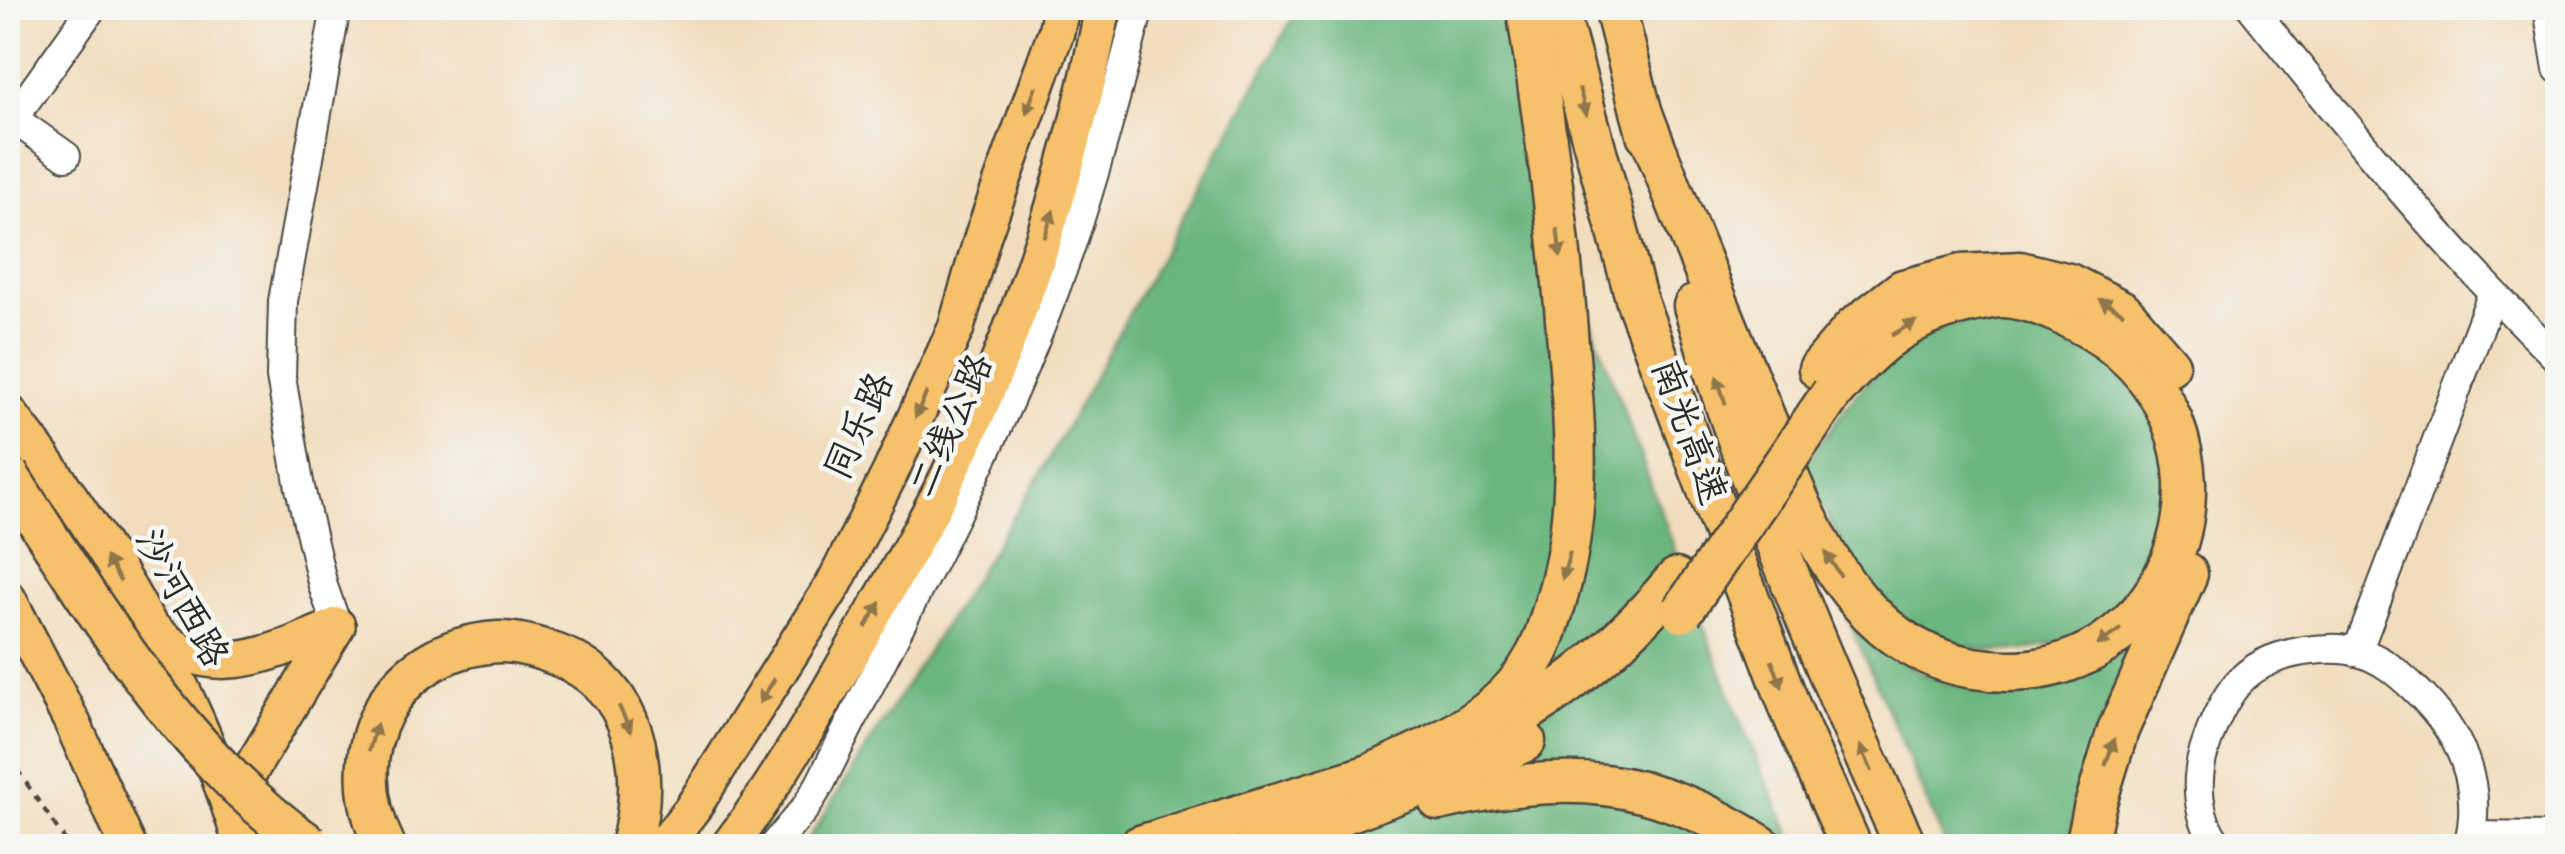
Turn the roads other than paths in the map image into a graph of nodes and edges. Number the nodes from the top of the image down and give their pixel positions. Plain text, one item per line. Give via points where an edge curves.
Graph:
1 (92, 8) edge
2 (336, 8) edge
3 (1061, 8) edge
4 (1104, 8) edge
5 (1138, 8) edge
6 (1527, 8) edge
7 (1558, 8) edge
8 (1615, 8) edge
9 (2252, 8) edge
10 (2548, 8) edge
11 (2558, 69) edge
12 (1641, 111) junction
13 (10, 117) edge
14 (66, 156) dead end
15 (2492, 295) junction
16 (2558, 359) edge
17 (1824, 383) junction
18 (8, 412) edge
19 (8, 474) edge
20 (8, 511) edge
21 (1679, 596) junction
22 (8, 599) edge
23 (144, 621) junction
24 (337, 626) junction
25 (2357, 652) junction
26 (1376, 772) junction
27 (230, 804) junction
28 (1294, 834) junction
29 (2558, 836) edge
30 (382, 839) edge
31 (2469, 841) edge
32 (128, 846) edge
33 (242, 846) edge
34 (278, 846) edge
35 (311, 846) edge
36 (630, 846) edge
37 (663, 846) edge
38 (729, 846) edge
39 (773, 846) edge
40 (1140, 846) edge
41 (1255, 846) edge
42 (1761, 846) edge
43 (1851, 846) edge
44 (1906, 846) edge
45 (2086, 846) edge
46 (2219, 846) edge

1 - 13 street
2 - 24 street via 282,301 281,377 300,488
3 -> 37 main road, 同乐路 via 956,328 890,472 834,584
38 -> 4 main road via 885,593 983,399 1066,171
5 - 39 street, 二线公路 via 1070,248 1018,378 921,589 820,784
6 -> 26 highway via 1572,380 1570,555 1535,659 1517,683 1453,736
7 -> 43 highway, 南光高速 via 1637,302 1784,694
8 - 12 highway, 南光高速
9 - 15 street
10 - 11 street
17 -> 12 highway via 1904,325 1949,306 2003,297 2046,307 2098,332 2155,385 2182,448 2185,520 2154,594 2098,646 2031,670 1956,665 1914,649 1882,626 1844,582 1798,499
44 -> 12 highway, 南光高速 via 1818,650 1727,411
13 - 14 street
15 - 16 street
15 - 25 street
17 - 21 highway, bridge
45 -> 17 highway via 2118,730 2186,578 2210,492 2210,454 2184,384 2122,311 2069,284 2020,272 1960,275 1902,290 1854,328
23 -> 18 main road, 沙河西路
19 - 35 highway, bridge via 90,601 190,734 242,790
20 - 34 highway via 155,722
21 - 26 highway via 1543,702 1463,744
21 - 28 highway via 1620,676 1548,728 1469,767
22 - 32 main road
23 - 24 main road via 190,656 236,662
23 - 27 main road, 沙河西路
24 - 27 main road
25 - 31 street via 2398,673 2460,743 2474,806
25 - 46 street via 2284,654 2239,682 2200,762 2203,816
26 - 40 highway
27 - 33 main road, 沙河西路
28 - 41 highway
28 - 42 highway via 1502,785 1570,782 1670,800
29 - 31 street
30 -> 36 highway via 365,780 380,716 426,666 500,642 571,660 603,683 624,713 642,783

